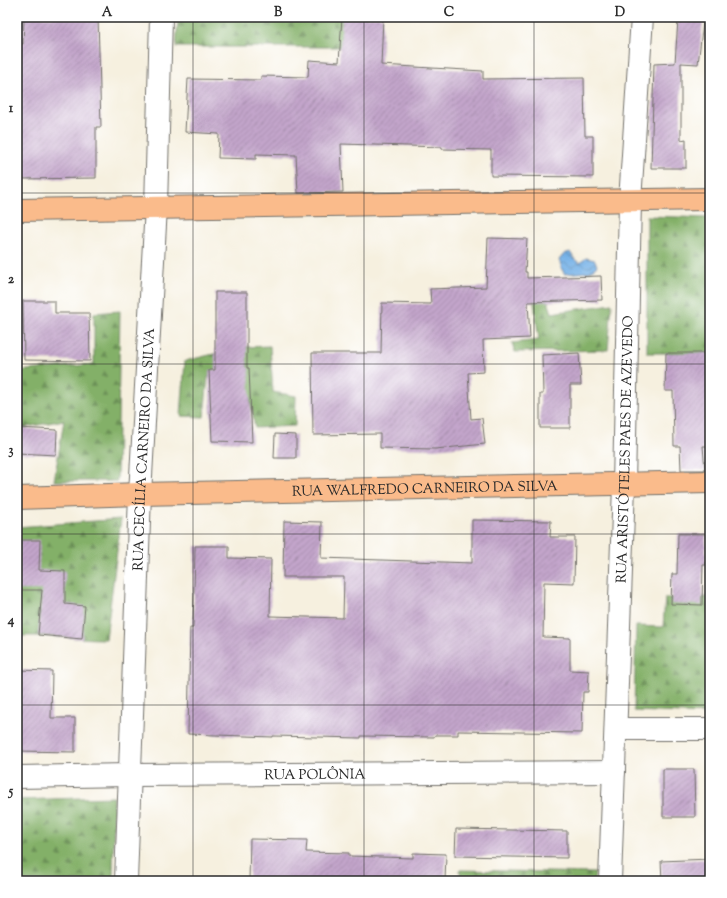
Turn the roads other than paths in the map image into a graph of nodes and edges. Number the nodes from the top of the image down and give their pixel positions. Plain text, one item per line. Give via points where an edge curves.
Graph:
1 (161, 17) edge
2 (642, 17) edge
3 (710, 199) edge
4 (630, 201) junction
5 (156, 207) junction
6 (17, 210) edge
7 (710, 482) edge
8 (624, 485) junction
9 (140, 494) junction
10 (17, 498) edge
11 (616, 729) junction
12 (710, 729) edge
13 (614, 772) junction
14 (129, 774) junction
15 (17, 777) edge
16 (126, 881) edge
17 (610, 881) edge

1 - 5 street, RUA CECÍLIA CARNEIRO DA SILVA
2 - 4 street, RUA ARISTÓTELES PAES DE AZEVEDO
3 - 4 main road
4 - 5 main road
4 - 8 street, RUA ARISTÓTELES PAES DE AZEVEDO
5 - 6 main road
5 - 9 street, RUA CECÍLIA CARNEIRO DA SILVA
7 - 8 main road, RUA WALFREDO CARNEIRO DA SILVA
8 - 9 main road, RUA WALFREDO CARNEIRO DA SILVA
8 - 11 street, RUA ARISTÓTELES PAES DE AZEVEDO
9 - 10 main road, RUA WALFREDO CARNEIRO DA SILVA
9 - 14 street, RUA CECÍLIA CARNEIRO DA SILVA
11 - 12 street
11 - 13 street, RUA ARISTÓTELES PAES DE AZEVEDO
13 - 14 street, RUA POLÔNIA
13 - 17 street, RUA ARISTÓTELES PAES DE AZEVEDO
14 - 15 street, RUA POLÔNIA
14 - 16 street, RUA CECÍLIA CARNEIRO DA SILVA

